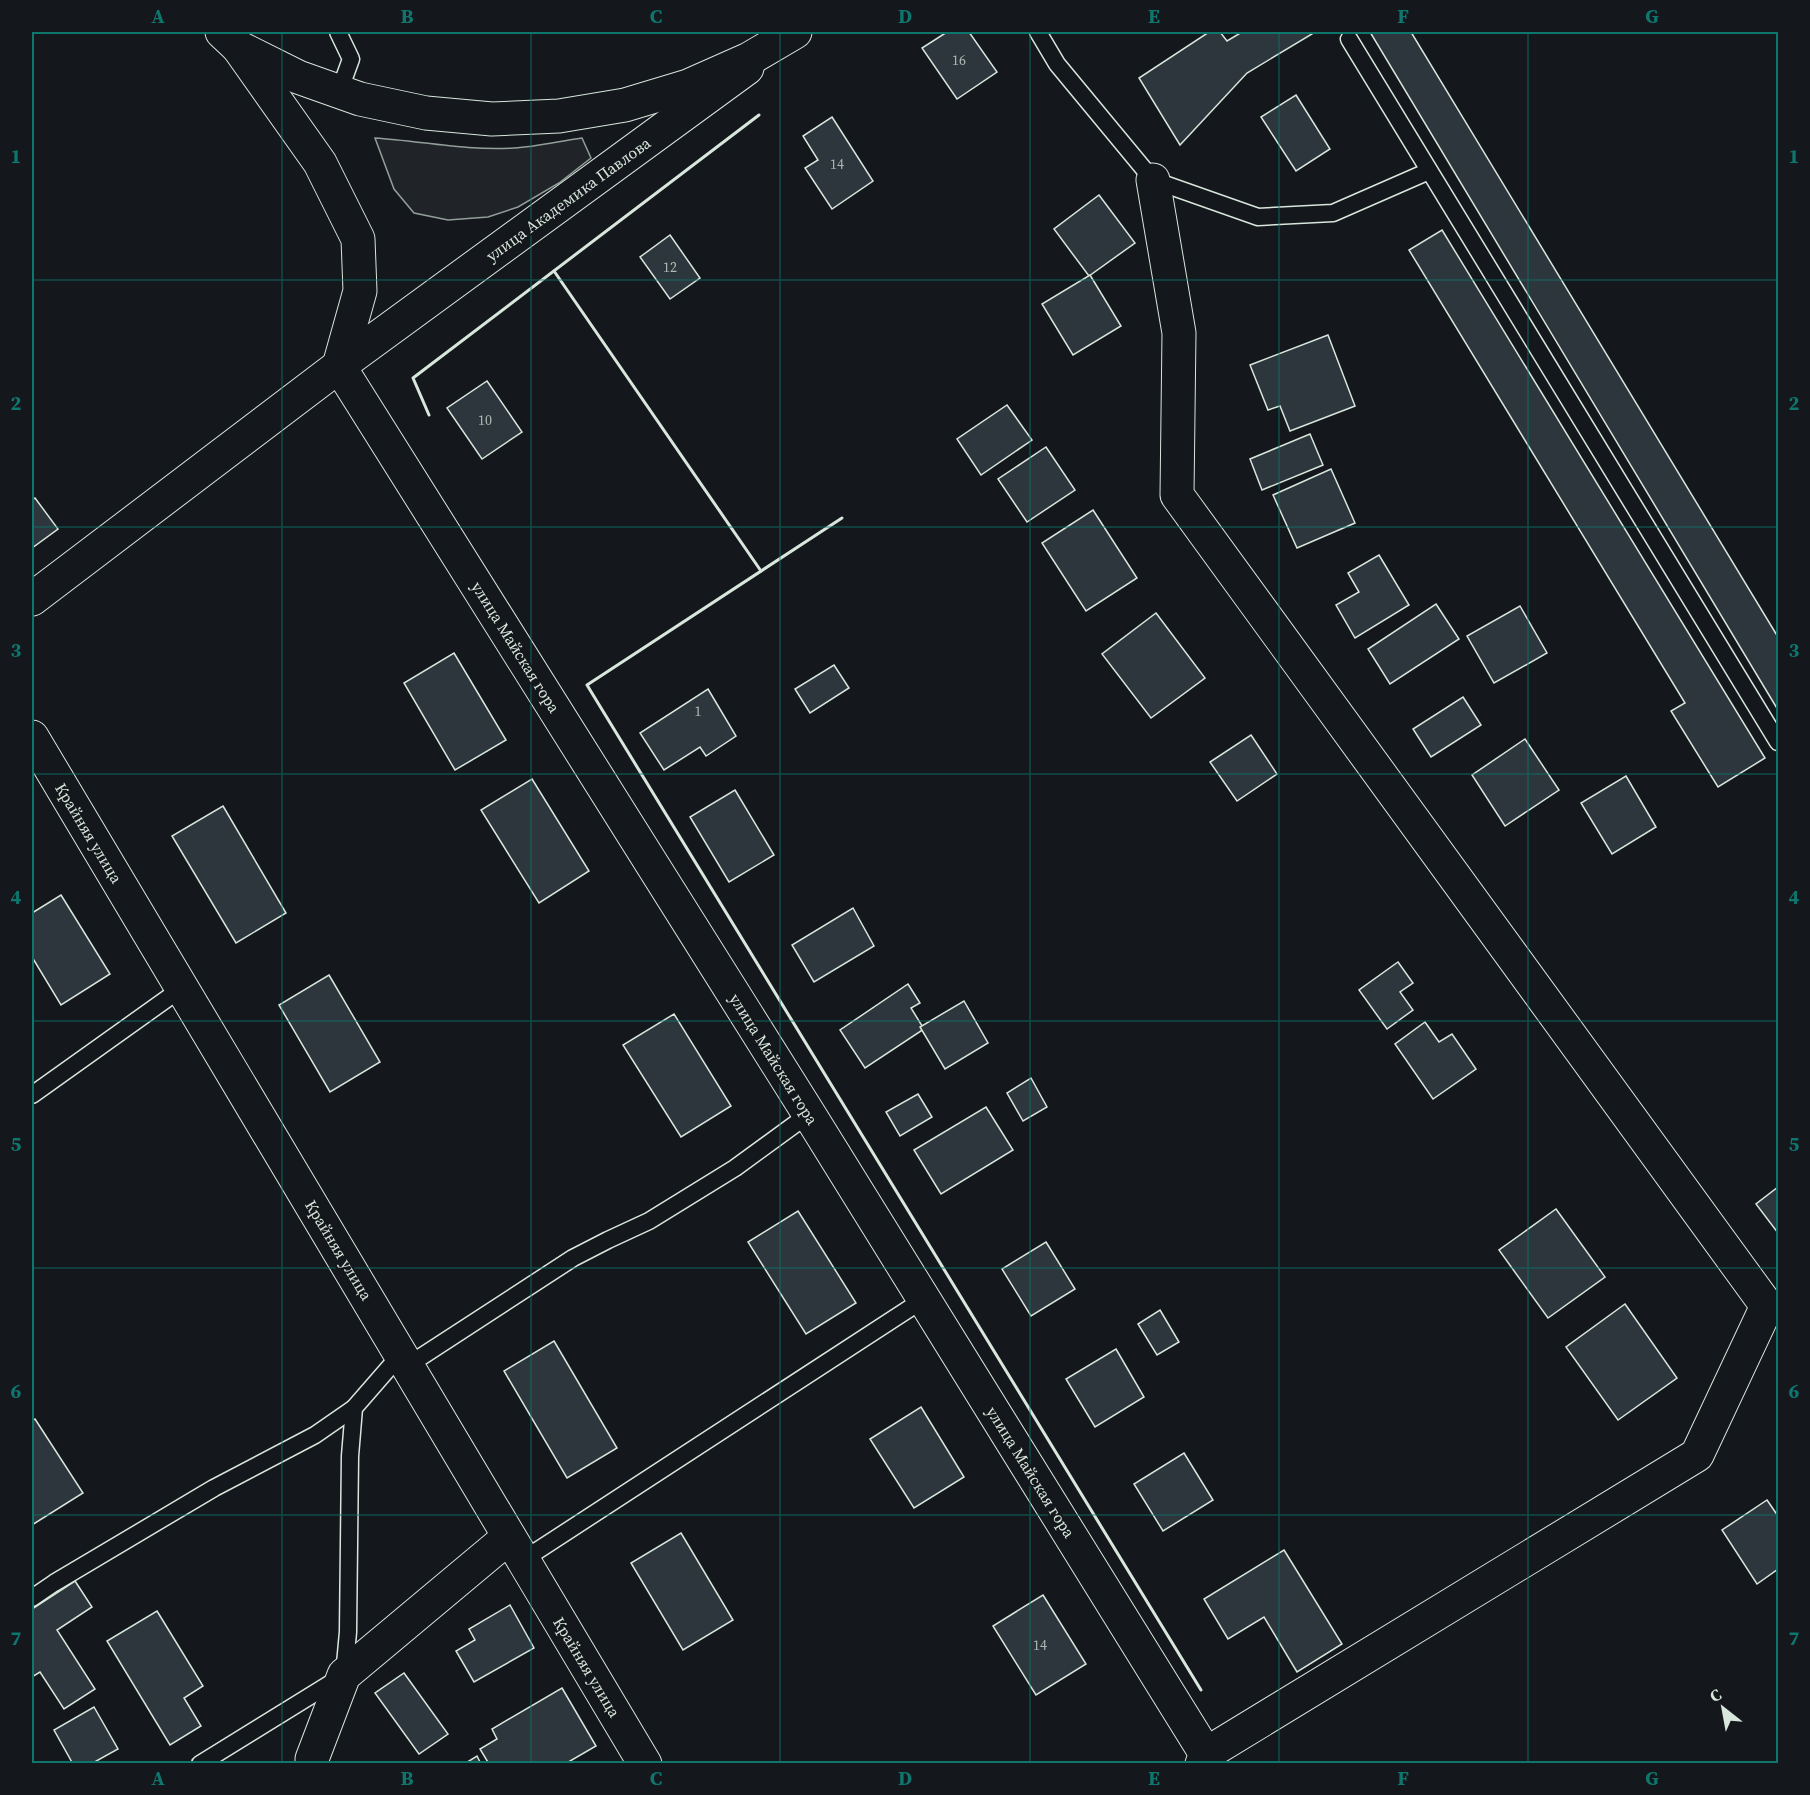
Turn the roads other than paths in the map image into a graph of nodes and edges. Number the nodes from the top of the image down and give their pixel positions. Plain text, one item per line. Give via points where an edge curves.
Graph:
1 (338, 32) edge
2 (796, 32) edge
3 (1038, 32) edge
4 (230, 39) edge
5 (1349, 39) dead end
6 (339, 92) junction
7 (1429, 171) junction
8 (1154, 180) junction
9 (339, 366) junction
10 (32, 599) edge
11 (32, 737) edge
12 (1779, 742) edge
13 (182, 988) junction
14 (32, 1095) edge
15 (809, 1114) junction
16 (924, 1299) junction
17 (404, 1360) junction
18 (354, 1408) junction
19 (516, 1549) junction
20 (32, 1598) edge
21 (344, 1675) junction
22 (1204, 1759) edge
23 (200, 1764) edge
24 (312, 1764) edge
25 (645, 1764) edge

1 - 6 lane via 351,59
2 - 6 street via 749,59 688,86 624,105 559,116 492,119 426,113
2 - 9 street, улица Академика Павлова
3 - 8 lane via 1057,64
4 - 6 street via 298,77
4 - 9 street via 320,163 358,239 360,291
5 - 7 lane
7 - 8 lane via 1333,213 1258,217
7 - 12 lane
8 - 22 street via 1179,333 1177,495 1767,1306 1697,1455
9 - 10 street, улица Академика Павлова
9 - 15 street, улица Майская гора
11 - 13 street, Крайняя улица
13 - 14 lane
13 - 17 street, Крайняя улица
15 - 16 street, улица Майская гора
15 - 17 lane via 735,1168 649,1221 573,1258
16 - 19 lane
16 - 22 street, улица Майская гора
17 - 18 lane
17 - 19 street, Крайняя улица
18 - 20 lane via 315,1436 214,1488
18 - 21 lane
19 - 21 street
19 - 25 street, Крайняя улица
21 - 23 lane
21 - 24 street

